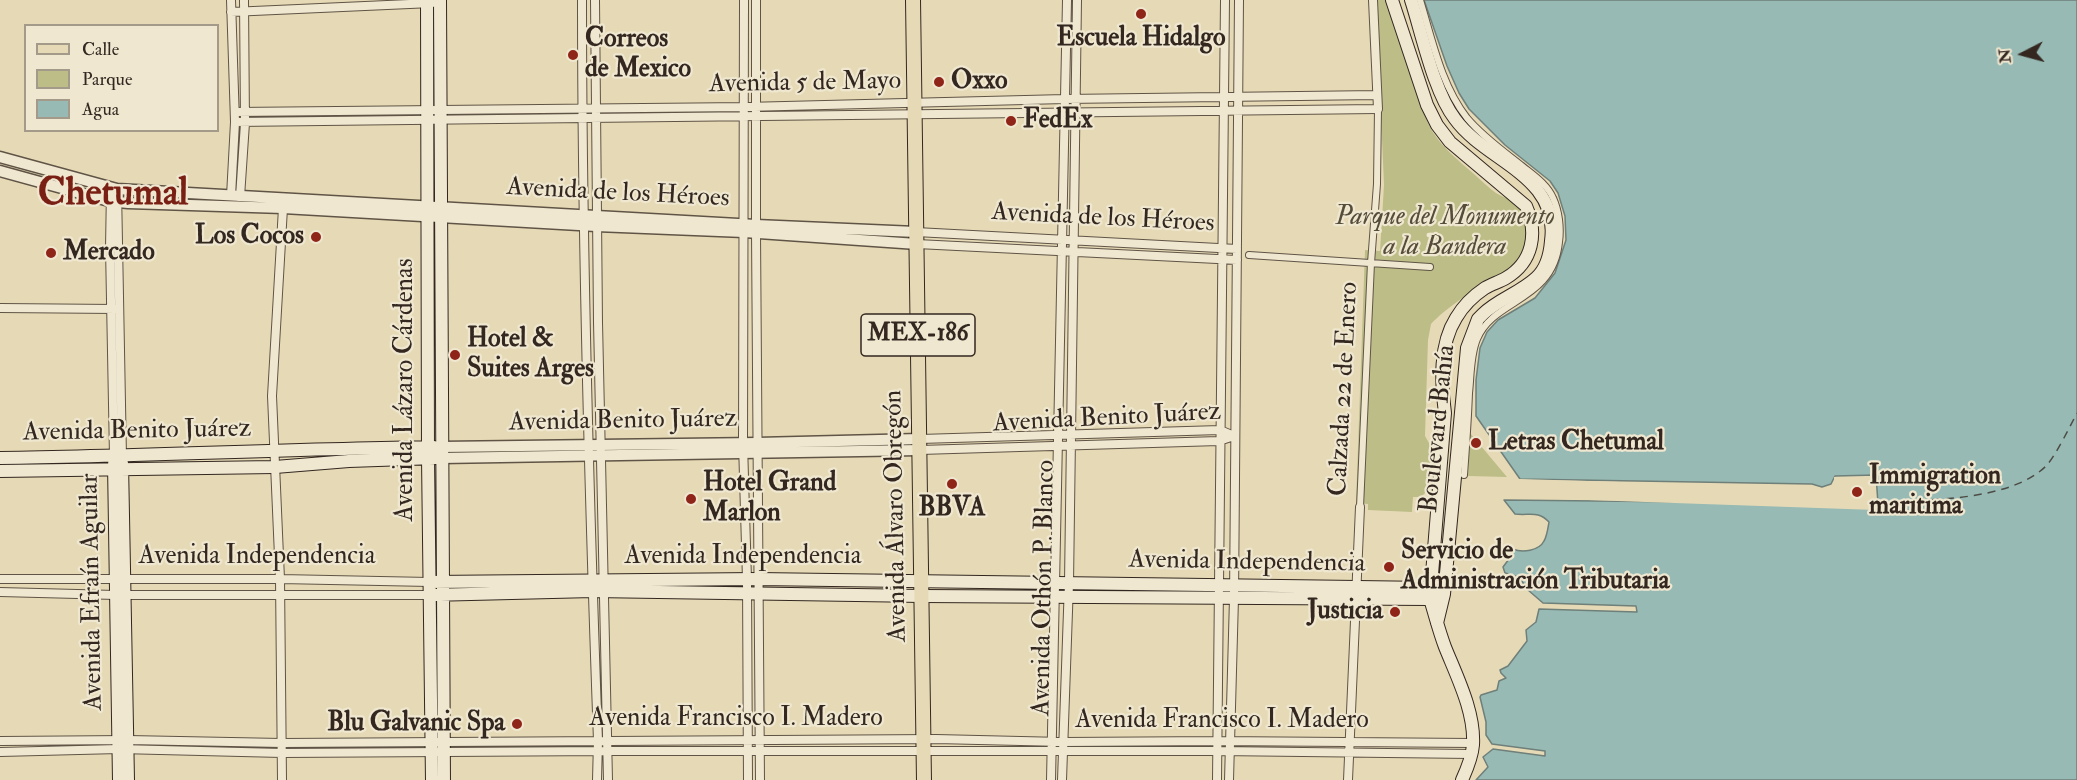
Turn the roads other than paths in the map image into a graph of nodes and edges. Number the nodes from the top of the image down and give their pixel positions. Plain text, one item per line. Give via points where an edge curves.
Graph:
1 (233, 0) edge
2 (244, 0) edge
3 (582, 0) edge
4 (594, 0) edge
5 (744, 0) edge
6 (756, 0) edge
7 (913, 0) edge
8 (1067, 0) edge
9 (1077, 0) edge
10 (1225, 0) edge
11 (1239, 0) edge
12 (1373, 0) edge
13 (1392, 0) edge
14 (1411, 0) edge
15 (1420, 0) edge
16 (434, 2) edge
17 (231, 12) junction
18 (244, 13) junction
19 (1239, 14) junction
20 (1225, 15) junction
21 (1377, 95) junction
22 (1224, 97) junction
23 (1238, 98) junction
24 (1065, 99) junction
25 (1076, 100) junction
26 (1443, 100) junction
27 (1427, 105) junction
28 (582, 108) junction
29 (914, 109) junction
30 (1224, 109) junction
31 (1238, 109) junction
32 (1378, 109) junction
33 (745, 111) junction
34 (757, 111) junction
35 (1065, 111) junction
36 (1076, 111) junction
37 (245, 113) junction
38 (596, 113) junction
39 (434, 115) junction
40 (235, 117) junction
41 (582, 118) junction
42 (245, 123) junction
43 (1224, 148) junction
44 (1238, 149) junction
45 (0, 157) edge
46 (744, 170) junction
47 (756, 170) junction
48 (0, 171) edge
49 (114, 189) junction
50 (235, 196) junction
51 (113, 202) junction
52 (283, 208) junction
53 (434, 212) junction
54 (583, 220) junction
55 (596, 221) junction
56 (744, 228) junction
57 (756, 229) junction
58 (916, 238) junction
59 (1063, 240) junction
60 (1074, 240) junction
61 (1222, 249) junction
62 (1237, 249) junction
63 (1063, 251) junction
64 (1074, 252) junction
65 (1250, 255) dead end
66 (1221, 260) junction
67 (1237, 260) junction
68 (1371, 263) junction
69 (1430, 267) dead end
70 (0, 308) edge
71 (115, 309) junction
72 (585, 322) junction
73 (598, 322) junction
74 (1220, 357) junction
75 (1235, 357) junction
76 (1220, 430) junction
77 (1059, 435) junction
78 (1070, 435) junction
79 (1234, 436) junction
80 (1220, 441) junction
81 (920, 444) junction
82 (1058, 446) junction
83 (1069, 446) junction
84 (365, 447) junction
85 (743, 449) junction
86 (757, 449) junction
87 (588, 451) junction
88 (600, 451) junction
89 (274, 452) junction
90 (428, 452) junction
91 (441, 452) junction
92 (192, 454) junction
93 (86, 457) junction
94 (118, 457) junction
95 (0, 458) edge
96 (366, 460) junction
97 (275, 467) junction
98 (193, 469) junction
99 (0, 471) edge
100 (76, 471) junction
101 (118, 471) junction
102 (1464, 475) dead end
103 (1440, 486) junction
104 (1455, 487) junction
105 (1360, 507) joint
106 (1219, 529) junction
107 (1234, 529) junction
108 (0, 579) edge
109 (120, 579) junction
110 (222, 579) junction
111 (280, 579) junction
112 (752, 579) junction
113 (808, 580) junction
114 (890, 580) junction
115 (922, 581) junction
116 (436, 582) junction
117 (1062, 583) junction
118 (1218, 585) junction
119 (1234, 585) junction
120 (598, 586) junction
121 (0, 592) edge
122 (1357, 593) junction
123 (752, 594) junction
124 (1430, 594) junction
125 (1444, 594) junction
126 (120, 595) junction
127 (436, 595) junction
128 (809, 595) junction
129 (222, 596) junction
130 (279, 596) junction
131 (890, 596) junction
132 (922, 596) junction
133 (1062, 597) junction
134 (1220, 598) junction
135 (1234, 598) junction
136 (1437, 624) junction
137 (1219, 682) junction
138 (1231, 683) junction
139 (748, 740) junction
140 (759, 740) junction
141 (1053, 740) junction
142 (0, 741) edge
143 (598, 741) junction
144 (609, 741) junction
145 (1218, 741) junction
146 (1229, 741) junction
147 (1063, 742) junction
148 (282, 743) junction
149 (123, 745) junction
150 (924, 746) junction
151 (438, 747) junction
152 (1349, 747) junction
153 (1472, 749) junction
154 (609, 751) junction
155 (760, 751) junction
156 (1052, 751) junction
157 (1218, 751) junction
158 (0, 752) edge
159 (598, 752) junction
160 (748, 752) junction
161 (1063, 752) junction
162 (1229, 752) junction
163 (282, 753) junction
164 (119, 780) edge
165 (128, 780) edge
166 (282, 780) edge
167 (432, 780) edge
168 (444, 780) edge
169 (597, 780) edge
170 (608, 780) edge
171 (748, 780) edge
172 (760, 780) edge
173 (924, 780) edge
174 (1051, 780) edge
175 (1062, 780) edge
176 (1217, 780) edge
177 (1229, 780) edge
178 (1348, 780) edge
179 (1462, 780) edge

1 - 17 street
2 - 18 street
3 - 28 street
4 - 38 street
5 - 33 street
6 - 34 street
7 - 29 main road, Avenida Álvaro Obregón
8 - 24 street, Avenida Othón P. Blanco
9 - 25 street, Avenida Othón P. Blanco
10 - 20 street
11 - 19 street
12 - 21 street, Calzada 22 de Enero
13 - 27 main road, Boulevard Bahía
14 - 26 main road, Boulevard Bahía
15 - 102 street via 1457,104 1489,139 1544,184 1553,197 1559,222 1559,246 1550,271 1538,287 1491,321 1478,338 1472,358
16 - 18 street
16 - 39 main road, Avenida Lázaro Cárdenas
17 - 18 street
17 - 40 street
18 - 37 street
19 - 20 street
19 - 23 street
20 - 22 street
21 - 23 street, Avenida 5 de Mayo
21 - 32 street, Calzada 22 de Enero
22 - 23 street, Avenida 5 de Mayo
22 - 25 street, Avenida 5 de Mayo
22 - 30 street
23 - 31 street
24 - 25 street, Avenida 5 de Mayo
24 - 29 street, Avenida 5 de Mayo
24 - 35 street, Avenida Othón P. Blanco
25 - 36 street, Avenida Othón P. Blanco
26 - 27 main road
26 - 104 main road, Boulevard Bahía via 1470,136 1532,182 1544,198 1552,233 1548,257 1537,277 1486,311 1472,331 1464,369
27 - 103 main road, Boulevard Bahía via 1450,142 1526,206 1533,230 1532,244 1520,266 1468,301 1449,329 1442,388 1445,413
28 - 38 street, Avenida 5 de Mayo
28 - 39 street, Avenida 5 de Mayo
28 - 41 street
29 - 34 street, Avenida 5 de Mayo
29 - 35 street, Avenida 5 de Mayo
29 - 58 main road, Avenida Álvaro Obregón
30 - 31 street, Avenida 5 de Mayo
30 - 36 street, Avenida 5 de Mayo
30 - 43 street
31 - 32 street, Avenida 5 de Mayo
31 - 44 street
32 - 68 street, Calzada 22 de Enero
33 - 34 street, Avenida 5 de Mayo
33 - 38 street, Avenida 5 de Mayo
33 - 46 street
34 - 47 street
35 - 36 street, Avenida 5 de Mayo
35 - 59 street, Avenida Othón P. Blanco
36 - 60 street, Avenida Othón P. Blanco
37 - 39 street, Avenida 5 de Mayo
37 - 40 street, Avenida 5 de Mayo
37 - 42 street
38 - 41 street, Avenida 5 de Mayo
38 - 55 street
39 - 41 street, Avenida 5 de Mayo
39 - 42 street, Avenida 5 de Mayo
39 - 53 main road, Avenida Lázaro Cárdenas
40 - 42 street, Avenida 5 de Mayo
40 - 50 street
41 - 54 street
42 - 50 street
43 - 44 street
43 - 61 street
44 - 62 street
45 - 49 street, Avenida de los Héroes
46 - 47 street
46 - 56 street
47 - 57 street
48 - 51 street, Avenida de los Héroes
49 - 50 street, Avenida de los Héroes
49 - 51 street, Avenida Efraín Aguilar
50 - 53 street, Avenida de los Héroes
51 - 52 street, Avenida de los Héroes
51 - 71 street, Avenida Efraín Aguilar
52 - 53 street, Avenida de los Héroes
52 - 89 street via 272,396
53 - 54 street, Avenida de los Héroes
53 - 90 main road, Avenida Lázaro Cárdenas
53 - 91 main road, Avenida Lázaro Cárdenas
54 - 55 street, Avenida de los Héroes
54 - 72 street
55 - 56 street, Avenida de los Héroes
55 - 73 street
56 - 57 street, Avenida de los Héroes
56 - 85 street
57 - 58 street, Avenida de los Héroes
57 - 86 street
58 - 59 street, Avenida de los Héroes
58 - 63 street, Avenida de los Héroes
58 - 81 main road, Avenida Álvaro Obregón / MEX-186
59 - 60 street, Avenida de los Héroes
59 - 63 street, Avenida Othón P. Blanco
60 - 61 street, Avenida de los Héroes
60 - 64 street, Avenida Othón P. Blanco
61 - 62 street, Avenida de los Héroes
61 - 66 street
62 - 67 street
63 - 64 street, Avenida de los Héroes
63 - 77 street, Avenida Othón P. Blanco
64 - 66 street, Avenida de los Héroes
64 - 78 street, Avenida Othón P. Blanco
65 - 68 street
66 - 67 street, Avenida de los Héroes
66 - 74 street
67 - 75 street
68 - 69 street
68 - 105 street, Calzada 22 de Enero
70 - 71 street
71 - 94 street, Avenida Efraín Aguilar
72 - 73 street
72 - 87 street
73 - 88 street
74 - 75 street
74 - 76 street
75 - 79 street
76 - 78 street, Avenida Benito Juárez
76 - 79 street, Avenida Benito Juárez
76 - 80 street
77 - 78 street, Avenida Benito Juárez
77 - 81 street, Avenida Benito Juárez
77 - 82 street, Avenida Othón P. Blanco
78 - 83 street, Avenida Othón P. Blanco
79 - 80 street, Avenida Benito Juárez
79 - 107 street
80 - 83 street, Avenida Benito Juárez
80 - 106 street
81 - 82 street, Avenida Benito Juárez
81 - 86 street, Avenida Benito Juárez
81 - 115 main road, Avenida Álvaro Obregón / MEX-186
82 - 83 street, Avenida Benito Juárez
82 - 117 street, Avenida Othón P. Blanco
83 - 117 street, Avenida Othón P. Blanco
84 - 89 main road, Avenida Benito Juárez
84 - 90 main road, Avenida Benito Juárez
84 - 96 main road
85 - 86 street, Avenida Benito Juárez
85 - 88 street, Avenida Benito Juárez
85 - 112 street
86 - 112 street
87 - 88 street, Avenida Benito Juárez
87 - 91 street, Avenida Benito Juárez
87 - 120 street
88 - 120 street
89 - 92 main road, Avenida Benito Juárez
89 - 97 street
90 - 91 main road, Avenida Benito Juárez
90 - 96 main road, Avenida Benito Juárez
90 - 116 main road, Avenida Lázaro Cárdenas
91 - 116 main road, Avenida Lázaro Cárdenas
92 - 94 main road, Avenida Benito Juárez
92 - 98 main road
93 - 94 main road, Avenida Benito Juárez
93 - 95 main road, Avenida Benito Juárez
93 - 100 main road
94 - 101 main road, Avenida Efraín Aguilar
96 - 97 main road, Avenida Benito Juárez
97 - 98 main road, Avenida Benito Juárez
97 - 111 street
98 - 101 main road, Avenida Benito Juárez
99 - 100 main road, Avenida Benito Juárez
100 - 101 main road, Avenida Benito Juárez
101 - 109 main road, Avenida Efraín Aguilar
103 - 104 main road
103 - 124 main road, Boulevard Bahía
104 - 125 main road, Boulevard Bahía
105 - 122 street, Calzada 22 de Enero
106 - 107 street
106 - 118 street
107 - 119 street
108 - 109 street, Avenida Independencia
109 - 110 street, Avenida Independencia
109 - 126 main road, Avenida Efraín Aguilar
110 - 111 street, Avenida Independencia
110 - 129 street
111 - 116 street, Avenida Independencia
111 - 130 street
112 - 113 main road, Avenida Independencia
112 - 120 main road, Avenida Independencia
112 - 123 street
113 - 114 main road, Avenida Independencia
113 - 128 main road
114 - 115 main road, Avenida Independencia
114 - 131 main road
115 - 117 main road, Avenida Independencia
115 - 132 main road, Avenida Álvaro Obregón / MEX-186
116 - 120 main road, Avenida Independencia
116 - 127 main road, Avenida Lázaro Cárdenas
117 - 118 main road, Avenida Independencia
117 - 133 street, Avenida Othón P. Blanco
118 - 119 main road, Avenida Independencia
118 - 134 street
119 - 122 main road, Avenida Independencia
119 - 135 street
120 - 123 main road, Avenida Independencia
120 - 127 main road, Avenida Independencia
120 - 143 street
120 - 144 street
121 - 126 street, Avenida Independencia
122 - 124 main road, Avenida Independencia
122 - 135 main road, Avenida Independencia
122 - 152 street, Calzada 22 de Enero
123 - 128 main road, Avenida Independencia
123 - 139 street
123 - 140 street
124 - 125 main road, Avenida Independencia
124 - 136 main road, Boulevard Bahía
125 - 136 main road, Boulevard Bahía
126 - 129 street, Avenida Independencia
126 - 149 main road, Avenida Efraín Aguilar
127 - 130 street, Avenida Independencia
127 - 151 main road, Avenida Lázaro Cárdenas
128 - 131 main road, Avenida Independencia
129 - 130 street, Avenida Independencia
130 - 148 street
131 - 132 main road, Avenida Independencia
132 - 133 main road, Avenida Independencia
132 - 150 main road, Avenida Álvaro Obregón / MEX-186
133 - 134 main road, Avenida Independencia
133 - 141 street, Avenida Othón P. Blanco
133 - 147 street, Avenida Othón P. Blanco
134 - 135 main road, Avenida Independencia
134 - 137 street
135 - 138 street
136 - 153 main road, Boulevard Bahía via 1471,723
137 - 138 street
137 - 145 street
138 - 146 street
139 - 140 street, Avenida Francisco I. Madero
139 - 144 street, Avenida Francisco I. Madero
139 - 160 street
140 - 150 street, Avenida Francisco I. Madero
140 - 155 street
141 - 147 street, Avenida Francisco I. Madero
141 - 150 street, Avenida Francisco I. Madero
141 - 156 street, Avenida Othón P. Blanco
142 - 149 street, Avenida Francisco I. Madero
143 - 144 street, Avenida Francisco I. Madero
143 - 151 street, Avenida Francisco I. Madero
143 - 159 street
144 - 154 street
145 - 146 street, Avenida Francisco I. Madero
145 - 147 street, Avenida Francisco I. Madero
145 - 157 street
146 - 152 street, Avenida Francisco I. Madero
146 - 162 street
147 - 161 street, Avenida Othón P. Blanco
148 - 149 street, Avenida Francisco I. Madero
148 - 151 street, Avenida Francisco I. Madero
148 - 163 street
149 - 158 street, Avenida Francisco I. Madero
149 - 163 street, Avenida Francisco I. Madero
149 - 164 main road, Avenida Efraín Aguilar
149 - 165 main road, Avenida Efraín Aguilar
150 - 155 street, Avenida Francisco I. Madero
150 - 156 street, Avenida Francisco I. Madero
150 - 173 main road, Avenida Álvaro Obregón / MEX-186
151 - 159 street, Avenida Francisco I. Madero
151 - 163 street, Avenida Francisco I. Madero
151 - 167 main road, Avenida Lázaro Cárdenas
151 - 168 main road, Avenida Lázaro Cárdenas
152 - 153 street, Avenida Francisco I. Madero
152 - 162 street, Avenida Francisco I. Madero
152 - 178 street, Calzada 22 de Enero
153 - 179 main road
154 - 159 street, Avenida Francisco I. Madero
154 - 160 street, Avenida Francisco I. Madero
154 - 170 street
155 - 160 street, Avenida Francisco I. Madero
155 - 172 street
156 - 161 street, Avenida Francisco I. Madero
156 - 174 street, Avenida Othón P. Blanco
157 - 161 street, Avenida Francisco I. Madero
157 - 162 street, Avenida Francisco I. Madero
157 - 176 street
159 - 169 street
160 - 171 street
161 - 175 street, Avenida Othón P. Blanco
162 - 177 street
163 - 166 street

